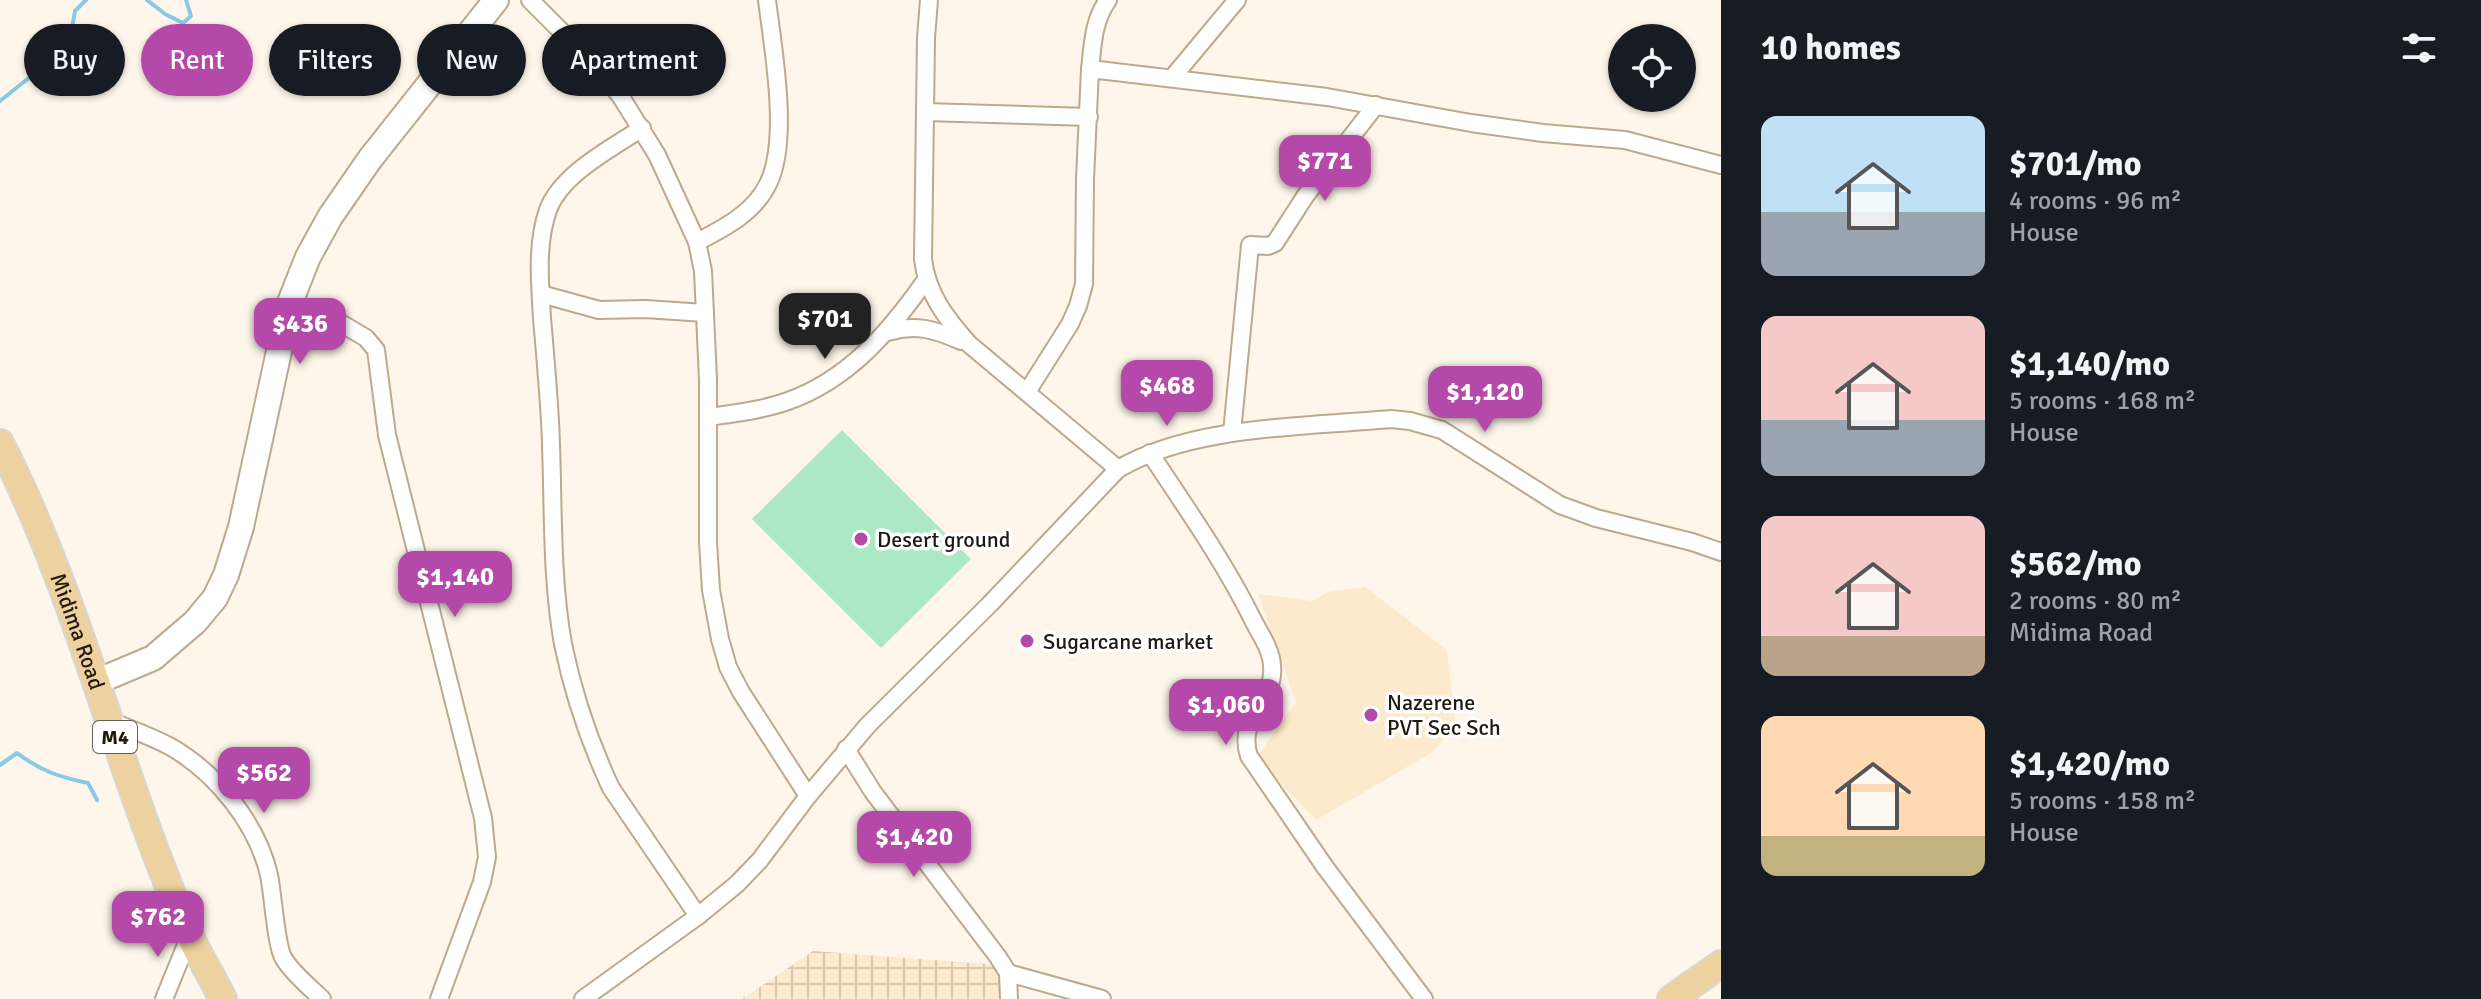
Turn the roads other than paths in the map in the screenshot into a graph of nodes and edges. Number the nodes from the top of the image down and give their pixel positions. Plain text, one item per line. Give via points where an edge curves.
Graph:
1 (496, 0) edge
2 (530, 0) edge
3 (767, 0) edge
4 (929, 0) edge
5 (1108, 0) edge
6 (1237, 0) edge
7 (1090, 69) junction
8 (1172, 78) junction
9 (1376, 105) junction
10 (925, 112) junction
11 (1089, 117) junction
12 (642, 128) junction
13 (1721, 165) edge
14 (697, 242) junction
15 (925, 281) junction
16 (541, 294) junction
17 (289, 305) junction
18 (705, 313) junction
19 (886, 332) junction
20 (969, 344) junction
21 (1027, 392) junction
22 (709, 417) junction
23 (1232, 433) junction
24 (0, 443) edge
25 (1150, 453) junction
26 (1118, 469) junction
27 (1721, 552) edge
28 (96, 682) junction
29 (109, 720) junction
30 (846, 749) junction
31 (808, 796) junction
32 (698, 916) junction
33 (190, 935) junction
34 (1721, 964) edge
35 (1008, 973) junction
36 (164, 999) edge
37 (223, 999) edge
38 (322, 999) edge
39 (439, 999) edge
40 (583, 999) edge
41 (1009, 999) edge
42 (1102, 999) edge
43 (1424, 999) edge
44 (1671, 999) edge

1 - 17 street via 330,217
2 - 12 street via 597,67
3 - 14 street via 778,103 773,170 761,195 744,213
4 - 10 street
5 - 7 street via 1094,29
6 - 8 street
7 - 8 street
7 - 11 street
8 - 9 street
9 - 13 street via 1485,125 1625,140
9 - 23 street via 1275,243 1250,245
10 - 11 street
10 - 15 street
11 - 21 street via 1084,284 1070,324
12 - 14 street
12 - 16 street via 558,191 542,234
14 - 18 street
15 - 19 street
15 - 20 street
16 - 18 street via 599,310
16 - 32 street via 559,620 572,680 611,788
17 - 28 street via 241,527 215,598 153,658
17 - 39 street via 344,325 376,350 387,435 483,818 487,857 482,882
18 - 22 street
19 - 20 street via 924,328
19 - 22 street via 843,373 816,389 787,402
20 - 21 street
21 - 26 street
22 - 31 street via 708,542 720,639 741,692
23 - 25 street
23 - 27 street via 1410,421 1442,430 1560,505
24 - 28 main road, Midima Road / M4 via 35,515
25 - 26 street
25 - 43 street via 1223,564 1271,658 1272,679 1247,729 1249,756
26 - 30 street
28 - 29 main road, Midima Road / M4
29 - 33 main road, Midima Road / M4
29 - 38 street via 181,754 213,778 233,803 269,873 282,958
30 - 31 street
30 - 35 street
31 - 32 street via 760,860
32 - 40 street
33 - 36 street
33 - 37 main road, Midima Road / M4
34 - 44 main road
35 - 41 street
35 - 42 street

